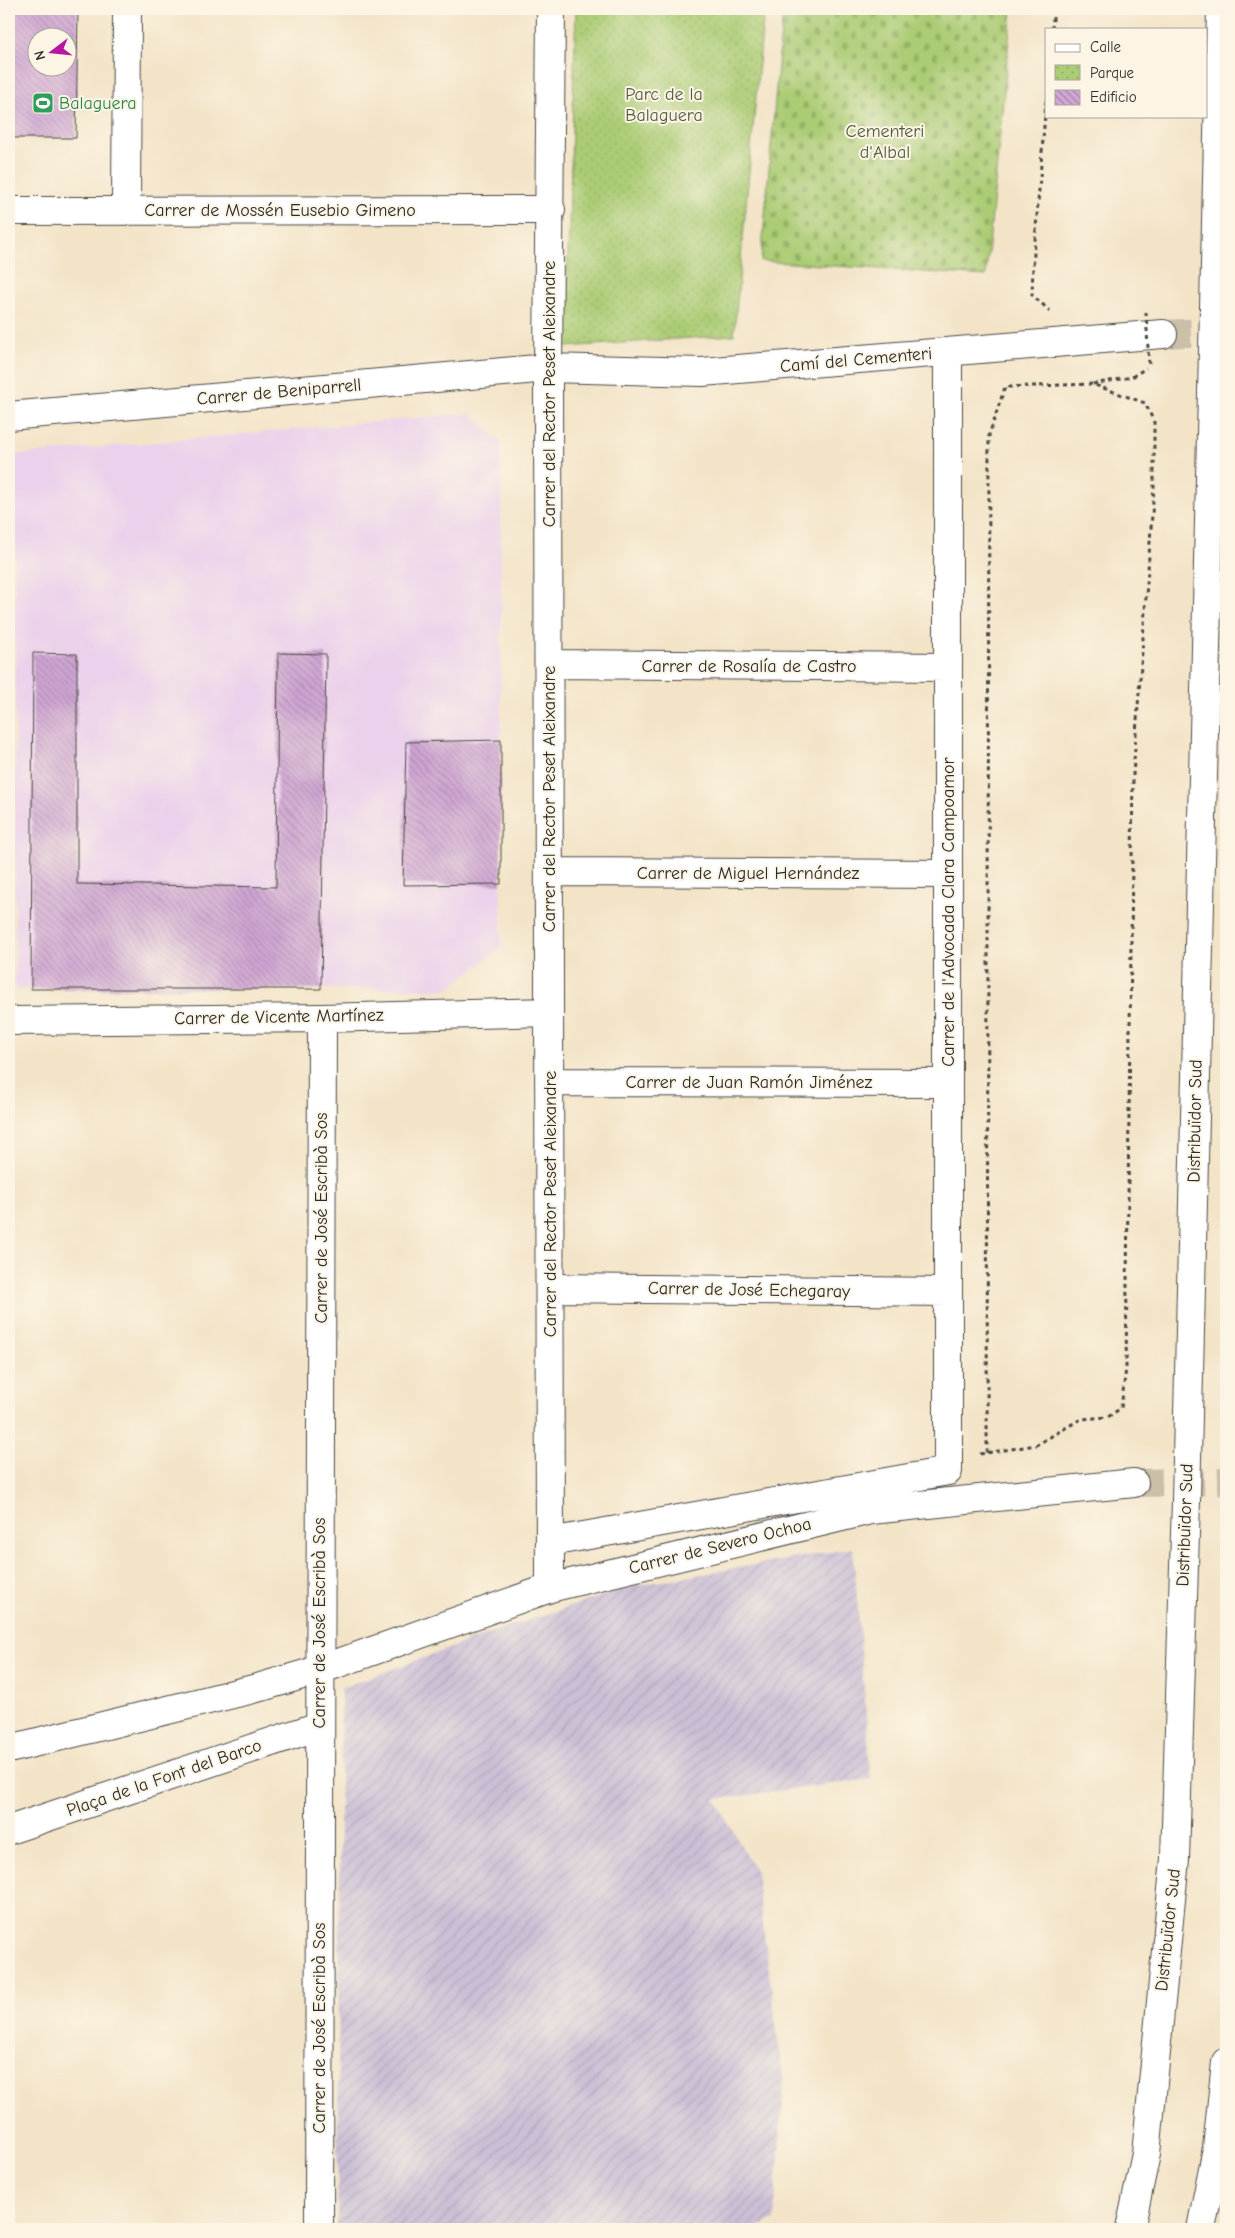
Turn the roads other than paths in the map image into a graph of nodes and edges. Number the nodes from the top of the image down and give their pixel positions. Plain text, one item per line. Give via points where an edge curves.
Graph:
1 (127, 9) edge
2 (551, 9) edge
3 (1222, 9) edge
4 (126, 210) junction
5 (551, 210) junction
6 (9, 211) edge
7 (1163, 334) tunnel mouth
8 (948, 353) junction
9 (548, 368) junction
10 (9, 416) edge
11 (549, 664) junction
12 (948, 667) junction
13 (549, 872) junction
14 (948, 874) junction
15 (549, 1012) junction
16 (322, 1018) junction
17 (9, 1021) edge
18 (550, 1082) junction
19 (948, 1083) junction
20 (550, 1288) junction
21 (948, 1292) junction
22 (948, 1472) joint
23 (1134, 1483) tunnel mouth
24 (550, 1542) junction
25 (550, 1588) junction
26 (319, 1670) junction
27 (319, 1726) junction
28 (9, 1749) edge
29 (9, 1830) edge
30 (1226, 2062) edge
31 (319, 2229) edge
32 (1130, 2229) edge
33 (1201, 2229) edge

1 - 4 main road
2 - 5 main road, Carrer del Rector Peset Aleixandre
3 - 32 main road, Distribuïdor Sud via 1175,1858 1146,2154
4 - 5 main road, Carrer de Mossén Eusebio Gimeno
4 - 6 main road, Carrer de Mossén Eusebio Gimeno
5 - 9 main road, Carrer del Rector Peset Aleixandre
7 - 8 main road, Camí del Cementeri
8 - 9 main road, Camí del Cementeri via 702,372
8 - 12 main road, Carrer de l'Advocada Clara Campoamor
9 - 10 main road, Carrer de Beniparrell
9 - 11 main road, Carrer del Rector Peset Aleixandre
11 - 12 main road, Carrer de Rosalía de Castro
11 - 13 main road, Carrer del Rector Peset Aleixandre
12 - 14 main road, Carrer de l'Advocada Clara Campoamor
13 - 14 main road, Carrer de Miguel Hernández
13 - 15 main road, Carrer del Rector Peset Aleixandre
14 - 19 main road, Carrer de l'Advocada Clara Campoamor
15 - 16 main road, Carrer de Vicente Martínez
15 - 18 main road, Carrer del Rector Peset Aleixandre
16 - 17 main road, Carrer de Vicente Martínez
16 - 26 main road, Carrer de José Escribà Sos
18 - 19 main road, Carrer de Juan Ramón Jiménez
18 - 20 main road, Carrer del Rector Peset Aleixandre
19 - 21 main road, Carrer de l'Advocada Clara Campoamor
20 - 21 main road, Carrer de José Echegaray
20 - 24 main road, Carrer del Rector Peset Aleixandre
21 - 22 main road, Carrer de l'Advocada Clara Campoamor
22 - 24 main road, Carrer de Severo Ochoa
23 - 25 main road, Carrer de Severo Ochoa via 870,1510
24 - 25 main road, Carrer del Rector Peset Aleixandre
25 - 26 main road, Carrer de Severo Ochoa
26 - 27 main road, Carrer de José Escribà Sos
26 - 28 main road
27 - 29 main road, Plaça de la Font del Barco
27 - 31 main road, Carrer de José Escribà Sos
30 - 33 main road via 1217,2148

